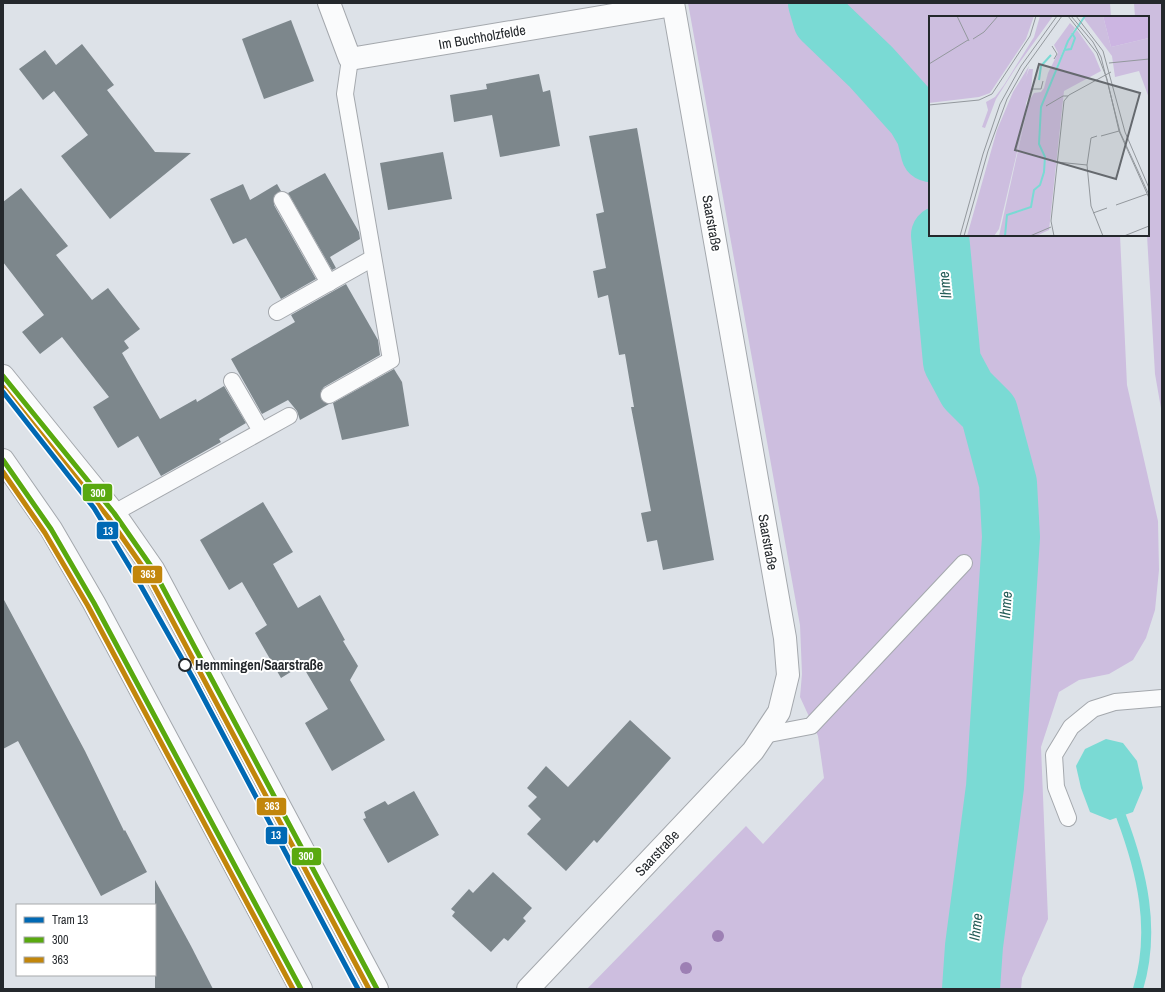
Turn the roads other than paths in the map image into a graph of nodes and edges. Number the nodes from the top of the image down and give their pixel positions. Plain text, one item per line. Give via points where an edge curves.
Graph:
1 (329, 3) edge
2 (673, 4) edge
3 (350, 59) junction
4 (282, 200) dead end
5 (373, 258) junction
6 (329, 283) junction
7 (277, 312) dead end
8 (3, 376) edge
9 (232, 381) dead end
10 (329, 395) dead end
11 (289, 416) dead end
12 (261, 431) junction
13 (3, 460) edge
14 (114, 513) junction
15 (964, 563) dead end
16 (1162, 698) edge
17 (764, 735) junction
18 (1068, 818) dead end
19 (301, 989) edge
20 (377, 989) edge
21 (528, 989) edge

1 - 3 street
2 - 3 street, Im Buchholzfelde
2 - 17 street, Saarstraße via 785,638 788,675 779,712
3 - 5 lane via 345,94
4 - 6 lane
5 - 6 lane
5 - 10 lane via 391,360
6 - 7 lane
8 - 14 street
9 - 12 lane
11 - 12 lane
12 - 14 lane
13 - 19 street via 51,529 94,603
14 - 20 street via 153,569
15 - 17 lane via 811,726
16 - 18 lane via 1115,702 1093,709 1071,727 1054,755 1056,787
17 - 21 street, Saarstraße via 753,751

